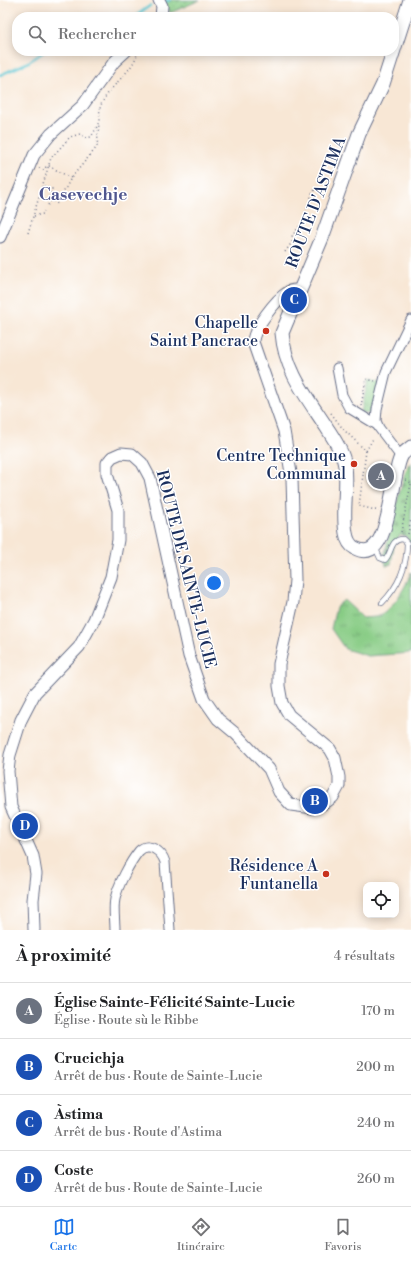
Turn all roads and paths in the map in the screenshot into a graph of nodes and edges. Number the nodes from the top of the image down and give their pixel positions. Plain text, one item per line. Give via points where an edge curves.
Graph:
1 (159, 0) edge
2 (410, 0) edge
3 (161, 12) edge
4 (399, 34) edge
5 (121, 56) edge
6 (136, 56) edge
7 (392, 56) edge
8 (99, 122) junction
9 (47, 166) junction
10 (71, 178) junction
11 (44, 186) junction
12 (317, 189) dead end
13 (62, 195) dead end
14 (51, 200) junction
15 (58, 202) dead end
16 (48, 205) dead end
17 (44, 211) dead end
18 (34, 216) junction
19 (28, 233) dead end
20 (0, 238) edge
21 (285, 252) dead end
22 (300, 290) junction
23 (411, 320) edge
24 (337, 368) dead end
25 (366, 379) dead end
26 (327, 409) dead end
27 (359, 414) junction
28 (378, 426) junction
29 (366, 451) junction
30 (407, 451) edge
31 (411, 484) edge
32 (388, 514) junction
33 (411, 520) edge
34 (401, 532) dead end
35 (408, 534) dead end
36 (375, 547) junction
37 (409, 552) edge
38 (382, 603) dead end
39 (34, 930) edge
40 (115, 930) edge
41 (170, 930) edge

1 - 3 street
2 - 4 main road, ROUTE D'ASTIMA
5 - 20 street via 83,105 51,134 34,155
6 - 8 path via 101,105
7 - 22 main road, ROUTE D'ASTIMA via 383,84 359,134 322,238
8 - 9 path via 91,138 80,134 70,137 50,158
8 - 10 path via 97,146
9 - 10 path
9 - 11 path
10 - 13 path
11 - 14 path via 52,189 49,198
11 - 18 path
12 - 21 path via 313,191 302,223 292,236 295,238
14 - 15 path
14 - 16 path
17 - 18 path via 43,214
18 - 19 path
22 - 36 main road, ROUTE D'ASTIMA via 282,333 286,359 292,373 340,449 345,470 348,541 355,548 365,552
22 - 39 street, ROUTE DE SAINTE-LUCIE via 290,290 282,296 254,335 254,342 284,431 292,479 295,580 293,602 279,664 279,686 282,703 289,715 330,749 335,758 339,786 329,800 313,808 291,805 256,753 214,714 204,698 189,656 150,478 142,463 132,454 120,453 107,463 107,474 118,510 118,540 111,577 94,620 79,647 35,693 20,720 10,755 8,771 11,807 33,856 36,874 33,900
23 - 28 street via 383,382 377,409
24 - 27 street via 342,395 349,408
25 - 27 path
26 - 29 path
27 - 28 street
28 - 29 path
28 - 30 street via 398,453
29 - 32 path via 359,506
30 - 32 main road via 398,468
31 - 34 path
32 - 36 main road via 380,540
33 - 35 path
36 - 37 lane via 380,558 385,560 393,543 403,539
37 - 38 lane via 401,576
40 - 41 street via 115,900 119,884 140,850 148,847 162,854 166,862

